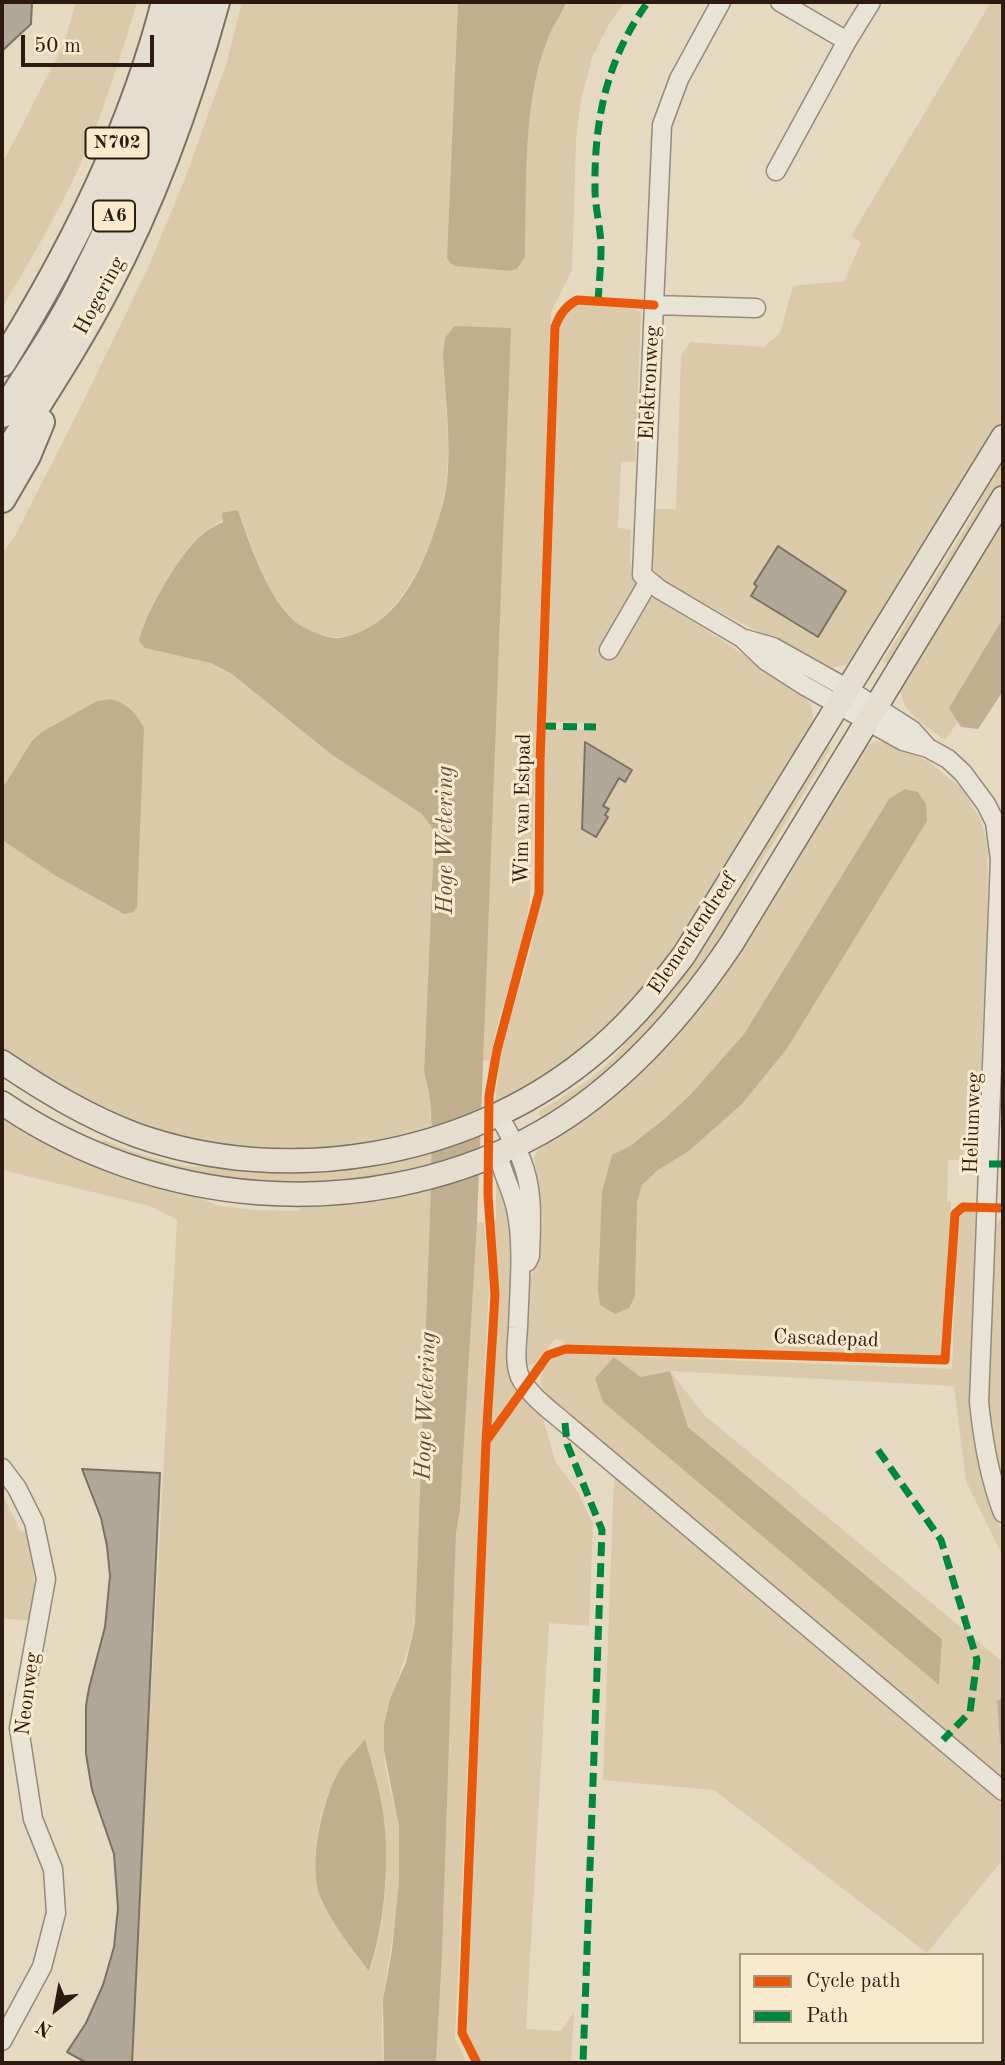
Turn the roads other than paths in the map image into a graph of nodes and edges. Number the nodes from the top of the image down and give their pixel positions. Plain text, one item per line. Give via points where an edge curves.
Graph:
1 (165, 2) edge
2 (191, 2) edge
3 (216, 2) edge
4 (722, 2) edge
5 (780, 2) edge
6 (872, 2) edge
7 (847, 41) junction
8 (776, 171) dead end
9 (52, 278) junction
10 (654, 305) junction
11 (755, 307) dead end
12 (2, 336) edge
13 (66, 359) junction
14 (2, 363) edge
15 (2, 414) edge
16 (1003, 437) edge
17 (2, 461) edge
18 (1003, 498) edge
19 (2, 499) edge
20 (649, 581) junction
21 (609, 650) dead end
22 (844, 697) junction
23 (871, 714) junction
24 (1000, 979) edge
25 (2, 1062) edge
26 (2, 1103) edge
27 (499, 1115) junction
28 (506, 1149) junction
29 (996, 1164) edge
30 (2, 1468) edge
31 (1003, 1513) edge
32 (1003, 1791) edge
33 (2, 2041) edge

1 - 9 highway, N702 via 131,107 89,207
2 - 15 highway, A6 via 126,191 79,288
3 - 13 highway, Hogering / N702 via 160,172 107,287
4 - 10 street, Elektronweg via 679,79 662,125
5 - 7 street
6 - 7 street
7 - 8 street
9 - 12 highway, N702
9 - 14 highway, N702
10 - 11 street
10 - 20 street, Elektronweg via 642,575
13 - 17 highway, Hogering / N702
13 - 19 highway, N702 via 27,456
16 - 22 main road, Elementendreef
18 - 23 main road, Elementendreef
20 - 21 street
20 - 22 street via 742,638 773,647
22 - 23 street, Heliumweg
22 - 27 main road, Elementendreef via 660,987 587,1059
23 - 24 street, Heliumweg via 912,730 963,773 995,822 1000,859
23 - 28 main road, Elementendreef via 732,943 682,1013 612,1082 576,1110
24 - 29 street, Heliumweg
25 - 27 main road, Elementendreef via 52,1095 136,1135 205,1153 269,1161 351,1158 422,1143
26 - 28 main road, Elementendreef via 80,1148 145,1172 209,1188 265,1194 358,1190 420,1179
27 - 28 street
28 - 32 street via 501,1169 517,1212 517,1353 519,1374 526,1386
29 - 31 street, Heliumweg via 979,1402 984,1447
30 - 33 street, Neonweg via 34,1522 46,1579 19,1728 33,1819 53,1869 55,1913 42,1967

